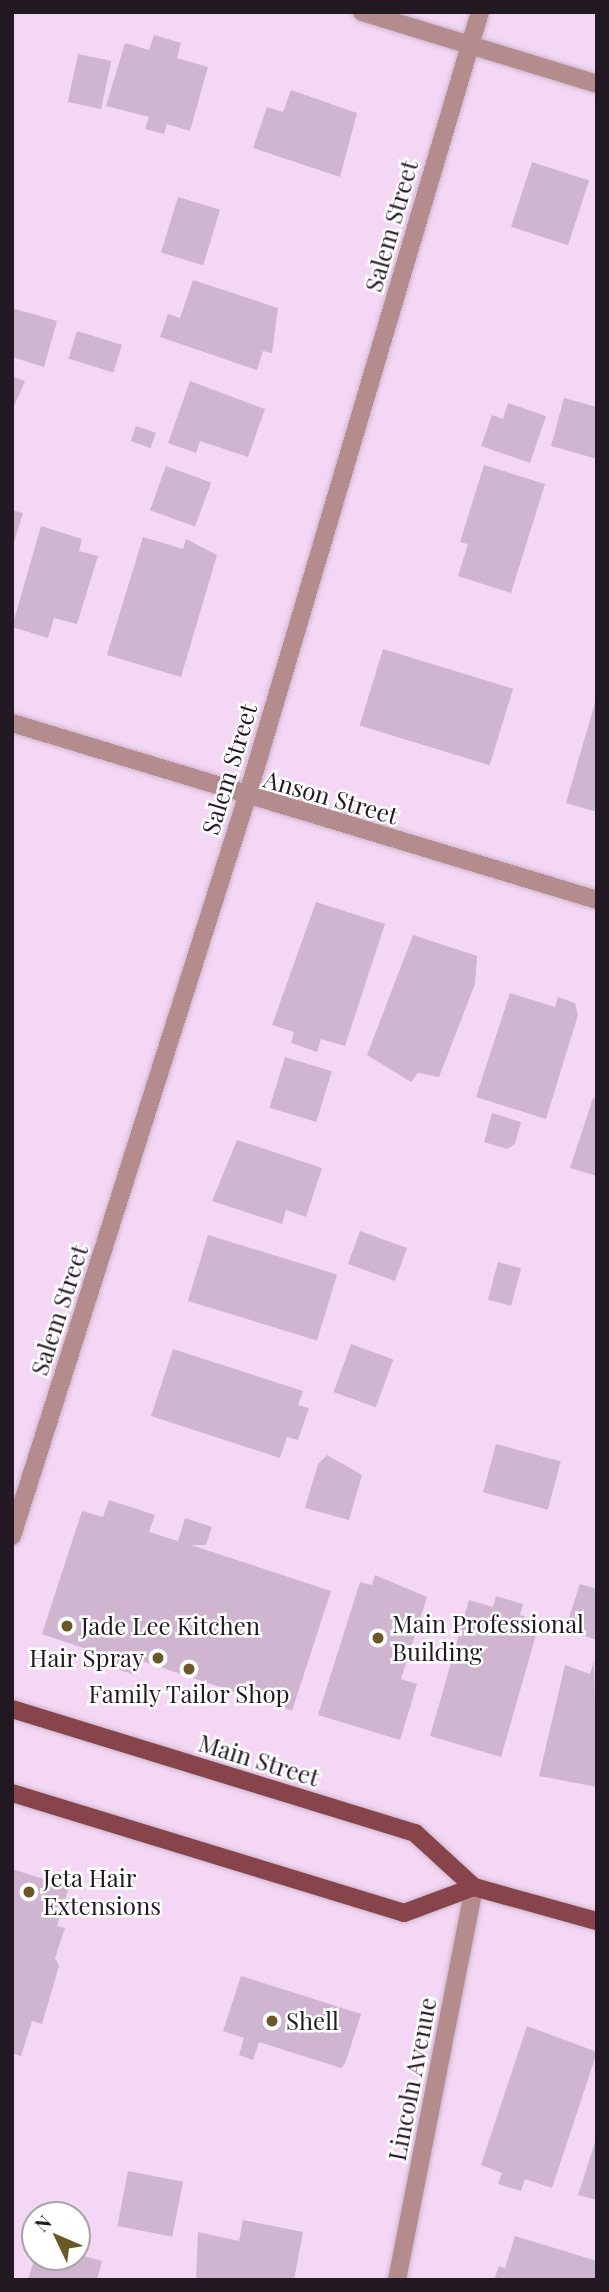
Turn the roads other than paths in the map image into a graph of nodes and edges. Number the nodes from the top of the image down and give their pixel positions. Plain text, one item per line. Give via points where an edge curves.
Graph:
1 (362, 12) edge
2 (480, 12) edge
3 (469, 46) junction
4 (597, 84) edge
5 (12, 723) edge
6 (247, 797) junction
7 (597, 900) edge
8 (12, 1536) edge
9 (12, 1709) edge
10 (12, 1793) edge
11 (474, 1887) junction
12 (597, 1921) edge
13 (397, 2280) edge

1 - 3 street
2 - 3 street, Salem Street
3 - 4 street
3 - 6 street, Salem Street
5 - 6 street, Anson Street
6 - 7 street, Anson Street
6 - 8 street, Salem Street
9 - 11 main road, Main Street via 415,1833
10 - 11 main road via 404,1913
11 - 12 main road, Main Street
11 - 13 street, Lincoln Avenue

